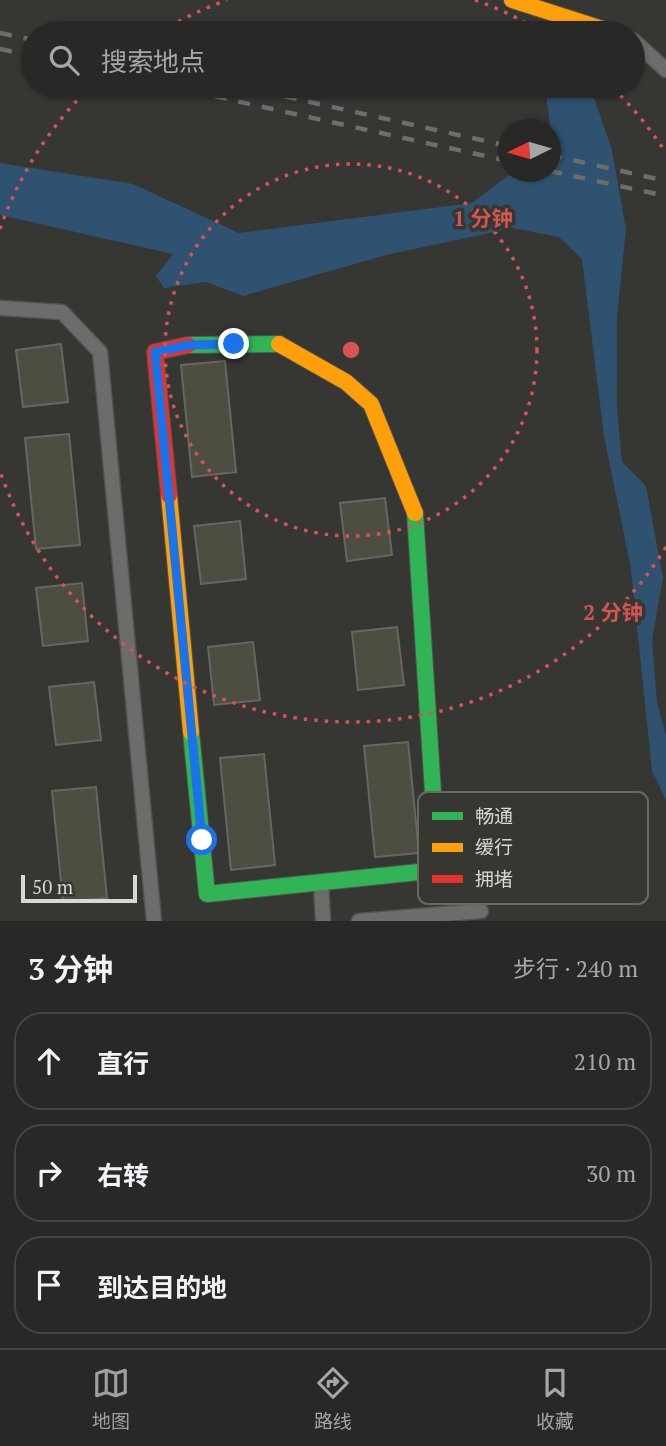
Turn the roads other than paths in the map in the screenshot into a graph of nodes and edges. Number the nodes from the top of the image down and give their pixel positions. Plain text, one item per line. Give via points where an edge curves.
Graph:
1 (512, 0) edge
2 (578, 21) edge
3 (645, 51) edge
4 (666, 70) edge
5 (0, 308) edge
6 (433, 792) edge
7 (418, 872) edge
8 (321, 882) junction
9 (481, 911) dead end
10 (154, 921) edge
11 (323, 921) edge
12 (359, 921) edge

1 - 2 street
3 - 4 street
5 - 10 street via 62,312 100,352
6 - 8 street via 415,506 371,404 346,382 279,344 189,345 155,352 207,894
7 - 8 street
8 - 11 street
9 - 12 street

